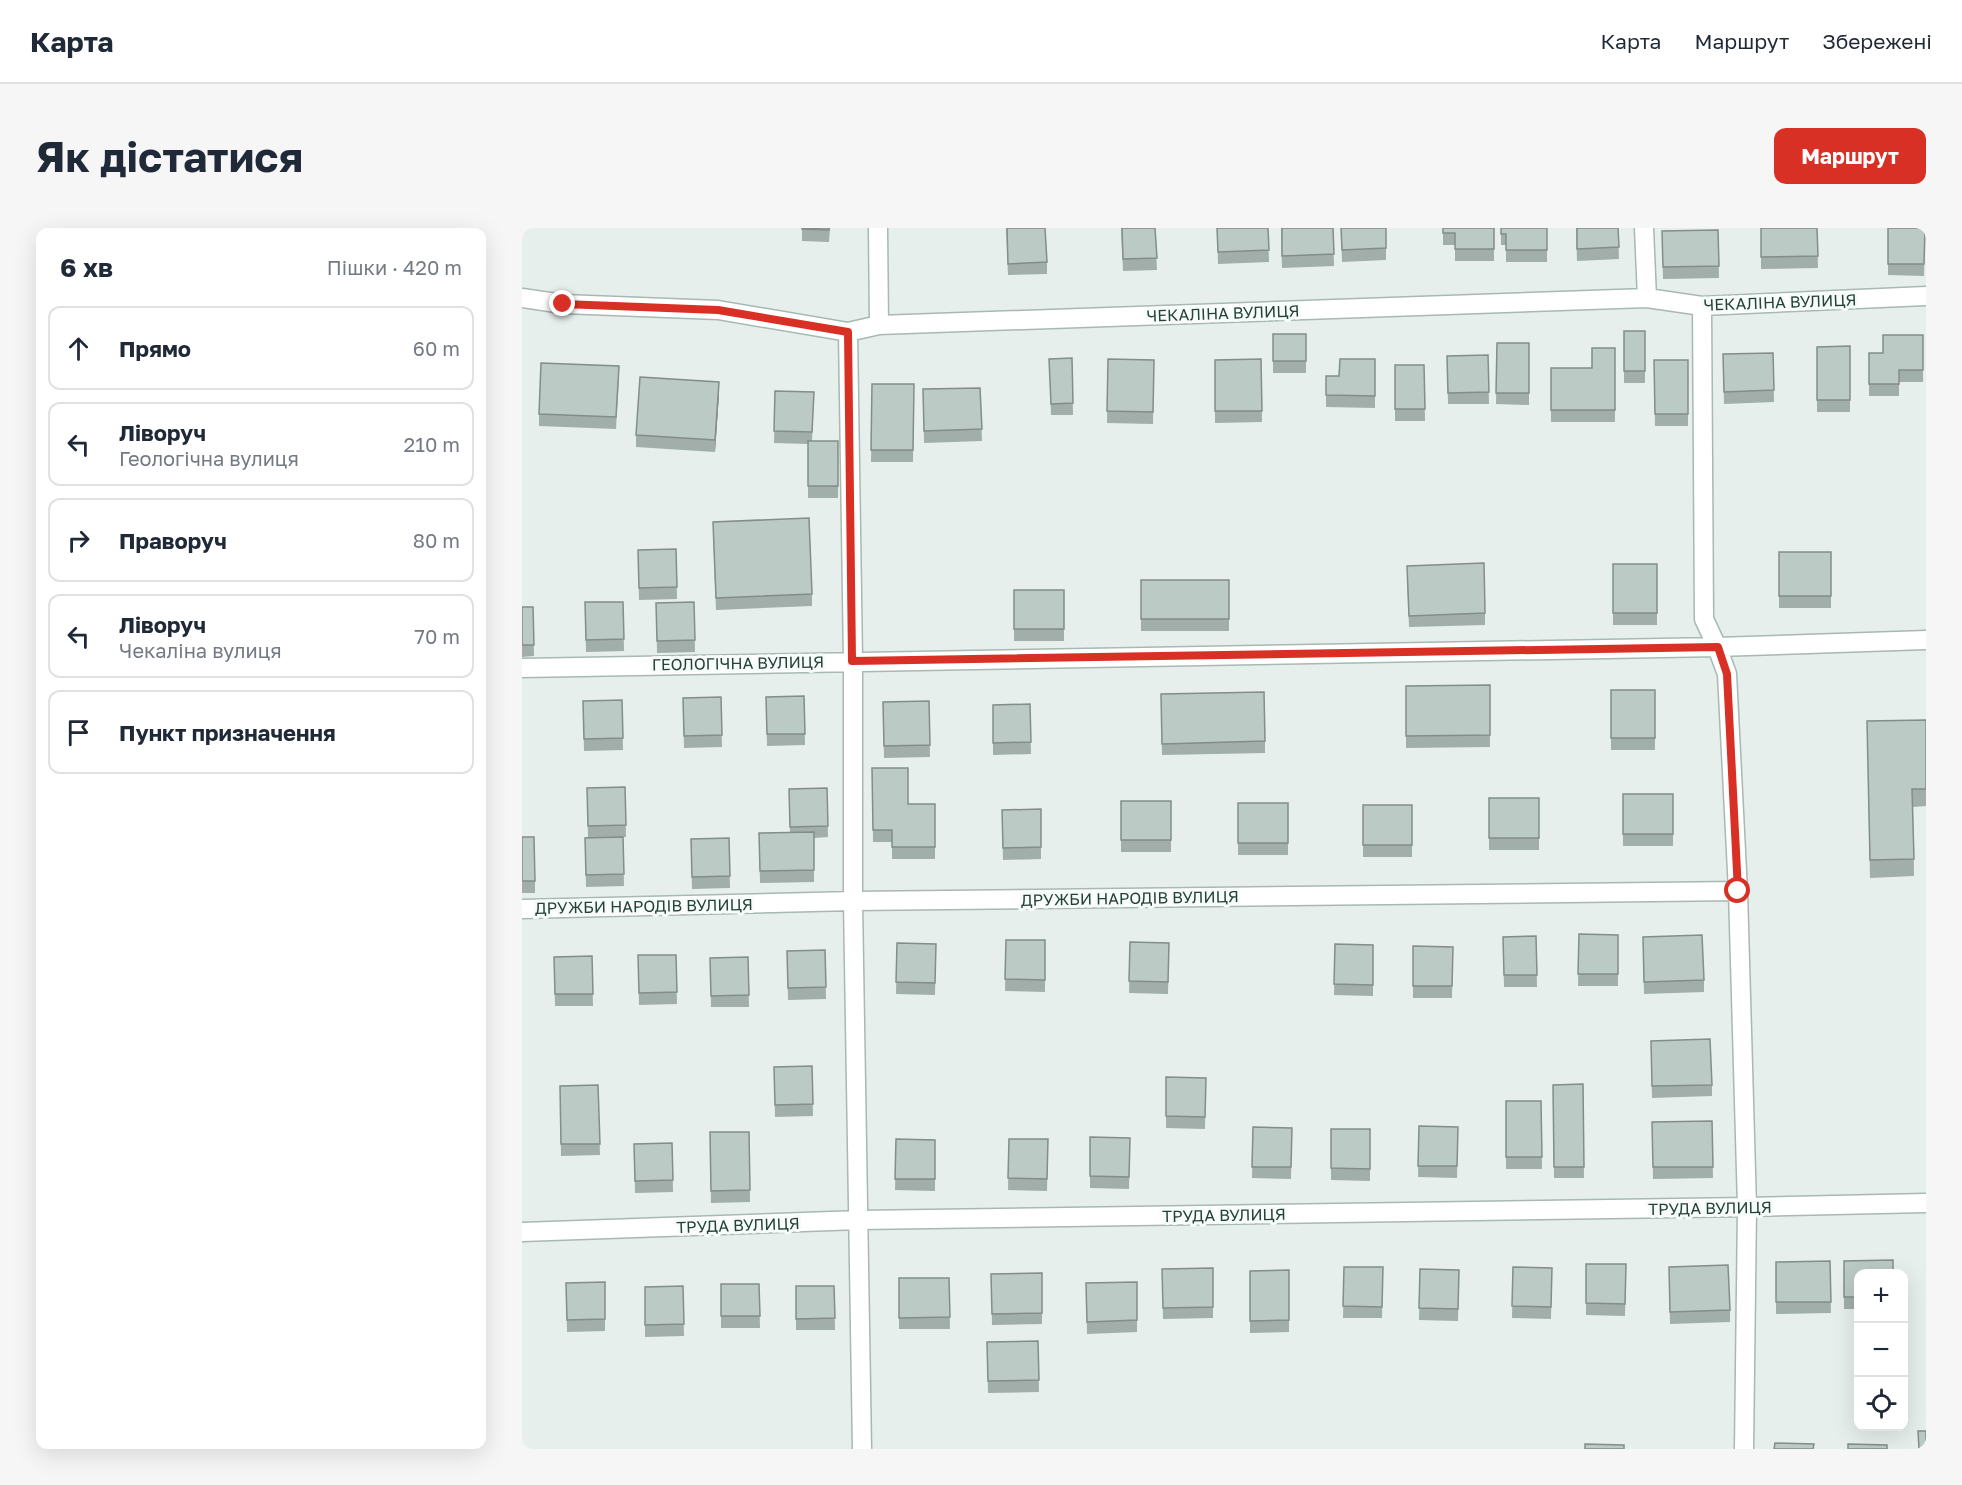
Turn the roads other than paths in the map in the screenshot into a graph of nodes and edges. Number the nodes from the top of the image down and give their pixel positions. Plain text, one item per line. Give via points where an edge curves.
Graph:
1 (878, 228) edge
2 (1644, 228) edge
3 (1926, 297) edge
4 (522, 298) edge
5 (1647, 298) junction
6 (1702, 306) junction
7 (879, 325) junction
8 (848, 332) junction
9 (1926, 640) edge
10 (1718, 647) junction
11 (852, 661) junction
12 (522, 668) edge
13 (1738, 891) junction
14 (854, 901) junction
15 (522, 909) edge
16 (1926, 1203) edge
17 (1747, 1207) junction
18 (859, 1220) junction
19 (522, 1232) edge
20 (862, 1449) edge
21 (1744, 1449) edge

1 - 7 street
2 - 5 street
3 - 6 street, ЧЕКАЛІНА ВУЛИЦЯ
4 - 8 street, ЧЕКАЛІНА ВУЛИЦЯ via 563,304 718,310
5 - 6 street, ЧЕКАЛІНА ВУЛИЦЯ
5 - 7 street, ЧЕКАЛІНА ВУЛИЦЯ
6 - 10 street via 1704,619
7 - 8 street, ЧЕКАЛІНА ВУЛИЦЯ
8 - 11 street
9 - 10 street, ГЕОЛОГІЧНА ВУЛИЦЯ
10 - 11 street, ГЕОЛОГІЧНА ВУЛИЦЯ
10 - 13 street via 1727,674
11 - 12 street, ГЕОЛОГІЧНА ВУЛИЦЯ
11 - 14 street
13 - 14 street, ДРУЖБИ НАРОДІВ ВУЛИЦЯ
13 - 17 street
14 - 15 street, ДРУЖБИ НАРОДІВ ВУЛИЦЯ
14 - 18 street
16 - 17 street, ТРУДА ВУЛИЦЯ
17 - 18 street, ТРУДА ВУЛИЦЯ
17 - 21 street
18 - 19 street, ТРУДА ВУЛИЦЯ
18 - 20 street

